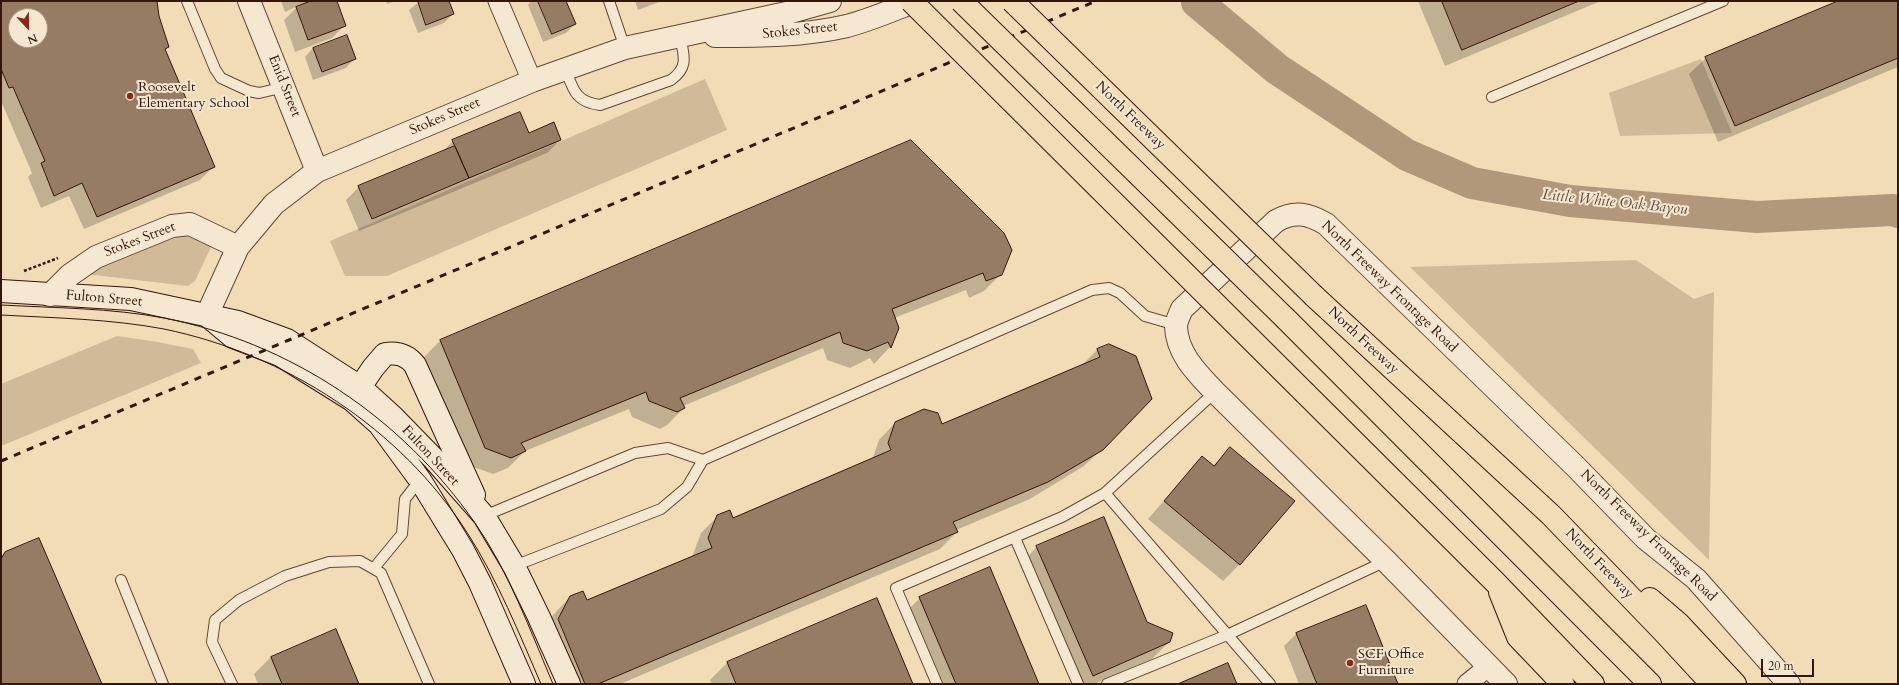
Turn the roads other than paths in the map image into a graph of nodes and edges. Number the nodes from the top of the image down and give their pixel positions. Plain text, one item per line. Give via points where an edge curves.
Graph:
1 (187, 1) edge
2 (249, 1) edge
3 (498, 1) edge
4 (609, 1) edge
5 (830, 1) edge
6 (911, 1) edge
7 (916, 1) edge
8 (961, 1) edge
9 (1012, 1) edge
10 (1724, 1) edge
11 (680, 36) junction
12 (624, 48) junction
13 (565, 68) junction
14 (532, 81) junction
15 (284, 86) junction
16 (1492, 97) dead end
17 (317, 171) junction
18 (238, 247) junction
19 (1, 291) edge
20 (50, 295) junction
21 (207, 315) junction
22 (1176, 325) junction
23 (1215, 392) junction
24 (356, 394) junction
25 (703, 460) junction
26 (420, 480) junction
27 (1105, 493) junction
28 (1551, 514) junction
29 (484, 516) junction
30 (1015, 538) junction
31 (1386, 561) junction
32 (514, 566) junction
33 (374, 568) junction
34 (121, 580) dead end
35 (1495, 582) junction
36 (1227, 635) junction
37 (1489, 666) junction
38 (164, 684) edge
39 (232, 684) edge
40 (429, 684) edge
41 (524, 684) edge
42 (568, 684) edge
43 (937, 684) edge
44 (1078, 684) edge
45 (1107, 684) edge
46 (1270, 684) edge
47 (1466, 684) edge
48 (1506, 684) edge
49 (1563, 684) edge
50 (1593, 684) edge
51 (1650, 684) edge
52 (1712, 684) edge
53 (1735, 684) edge
54 (1789, 684) edge

1 - 15 lane via 221,78 259,93
2 - 15 street, Enid Street
3 - 14 street
4 - 12 lane
5 - 11 street, Stokes Street
6 - 35 highway, bridge
7 - 11 street, Stokes Street via 872,19 816,32 749,36
8 - 51 highway, bridge via 1286,319
9 - 28 highway, North Freeway, bridge via 1314,296
10 - 16 lane
11 - 12 street, Stokes Street
11 - 13 lane via 684,61 680,73 671,80 600,105 590,104 574,92
12 - 13 street, Stokes Street
13 - 14 street, Stokes Street
14 - 17 street, Stokes Street
15 - 17 street, Enid Street
17 - 18 street, Stokes Street via 274,204
18 - 20 street, Stokes Street via 190,224 172,226 96,257 70,275
18 - 21 street, Stokes Street
19 - 20 street, Fulton Street
20 - 21 street, Fulton Street via 131,299
21 - 24 street, Fulton Street via 238,322 287,340
22 - 23 street via 1191,366
22 - 25 lane via 1145,316 1120,293 1109,288 1092,290
22 - 54 street, North Freeway Frontage Road via 1182,309 1276,221 1284,216 1311,215 1326,224 1576,467 1646,539 1696,579
23 - 27 lane
23 - 31 street
24 - 26 street, Fulton Street
24 - 29 street, Fulton Street via 393,417
24 - 29 street via 385,354 399,353 411,359
25 - 29 lane via 668,448 635,453
25 - 32 lane via 686,487 661,509
26 - 33 lane via 405,499 402,534
26 - 41 street, Fulton Street via 463,550
27 - 30 lane via 1062,517
27 - 36 lane
28 - 52 highway, North Freeway
28 - 53 highway via 1678,623
29 - 32 street, Fulton Street
30 - 43 lane via 896,588
30 - 44 lane
31 - 36 lane
31 - 37 street
32 - 42 street, Fulton Street
33 - 39 lane via 360,561 328,562 285,576 239,600 215,620 212,642
33 - 40 lane via 381,572
34 - 38 lane
35 - 49 highway via 1518,637
35 - 50 highway
36 - 45 lane
36 - 46 lane
37 - 47 street
37 - 48 street

